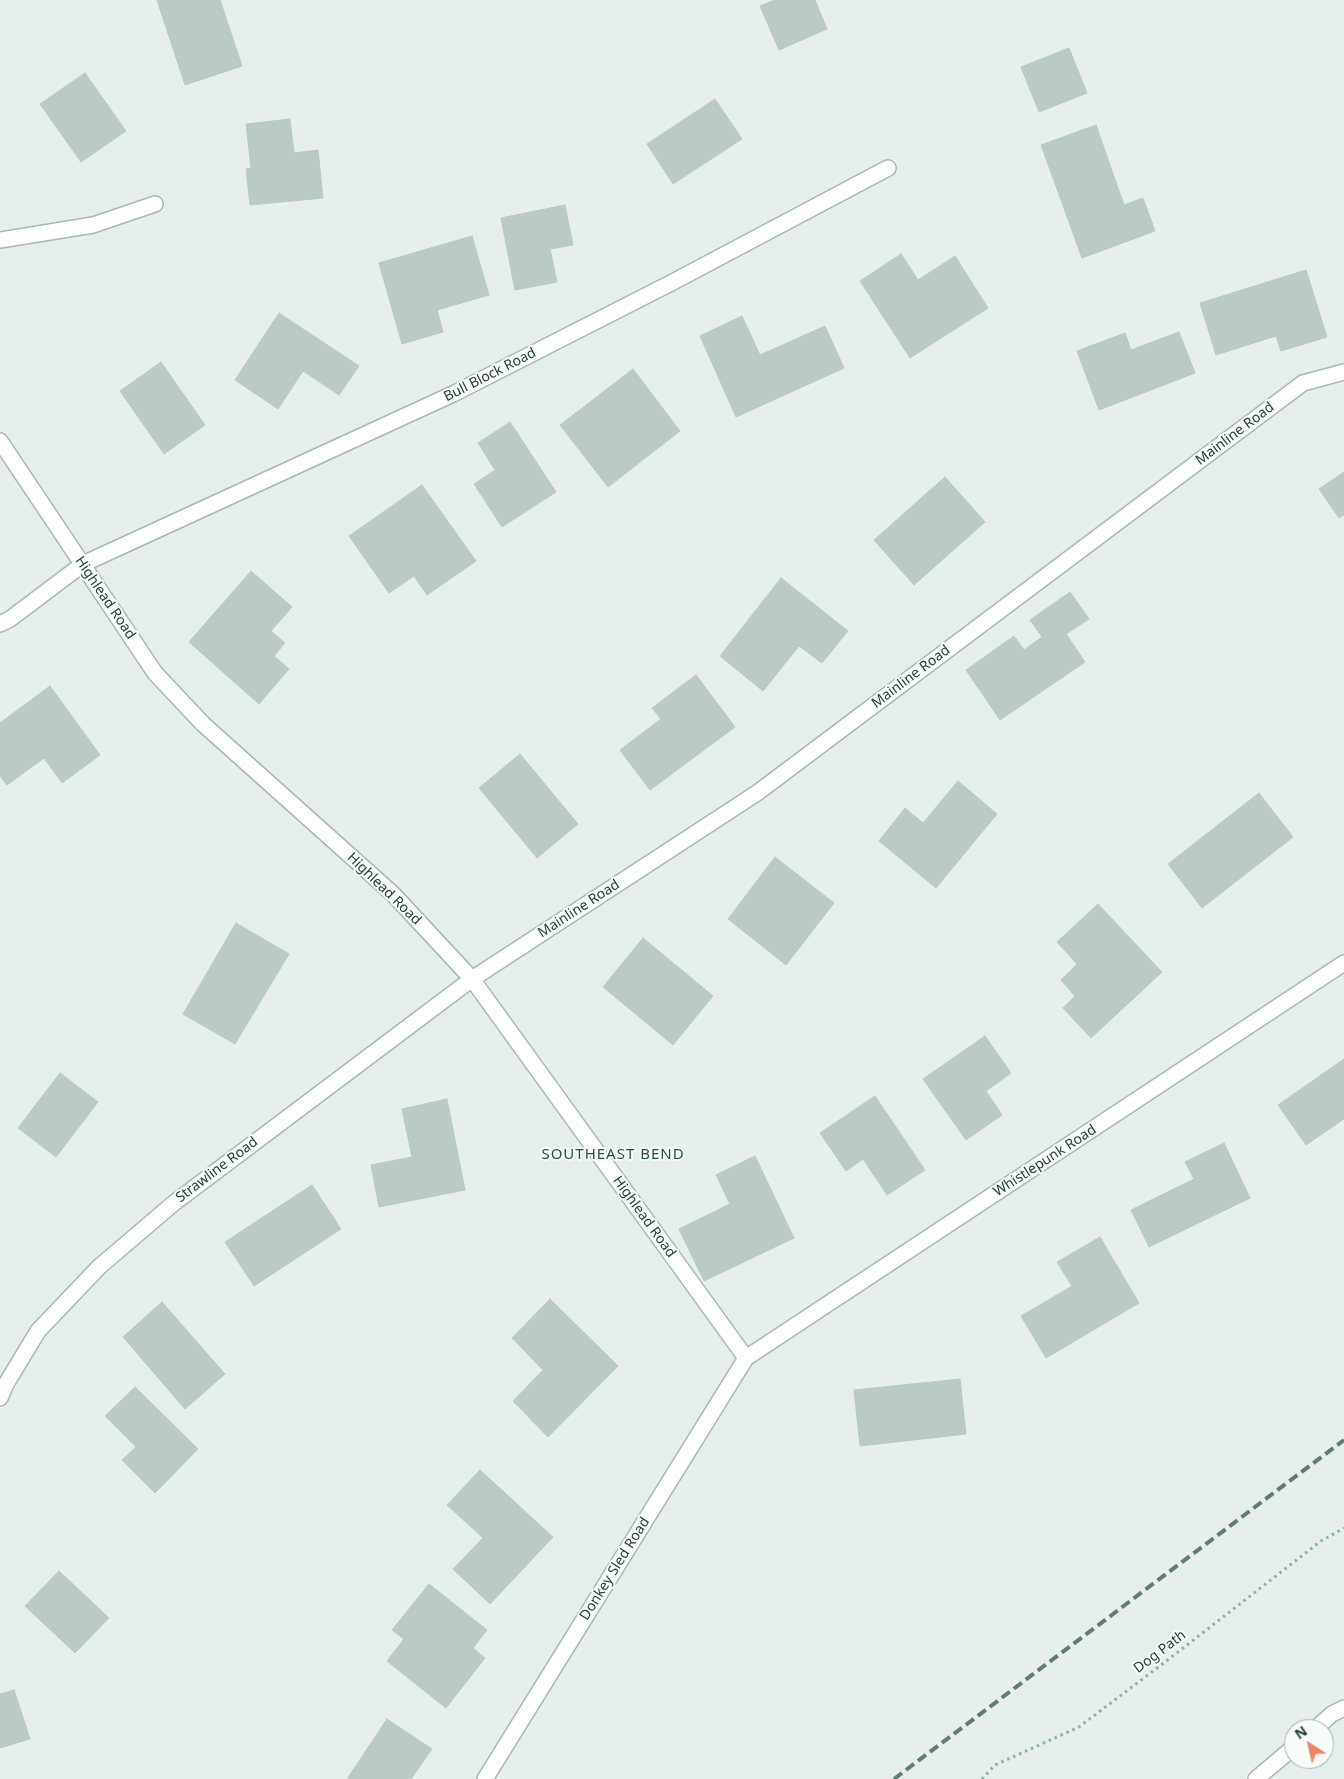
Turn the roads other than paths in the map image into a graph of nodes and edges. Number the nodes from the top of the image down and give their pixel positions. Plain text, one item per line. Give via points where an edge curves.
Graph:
1 (888, 168) dead end
2 (155, 204) dead end
3 (0, 240) edge
4 (1344, 372) edge
5 (0, 442) edge
6 (83, 564) junction
7 (0, 624) edge
8 (1344, 963) edge
9 (472, 979) junction
10 (746, 1358) junction
11 (0, 1398) edge
12 (1344, 1708) edge
13 (1326, 1719) edge
14 (1284, 1755) edge
15 (485, 1779) edge
16 (1256, 1779) edge

1 - 6 street, Bull Block Road via 453,394
2 - 3 street via 93,225
4 - 9 street, Mainline Road via 1303,383 757,793
5 - 6 street, Highlead Road
6 - 7 street, Bull Block Road
6 - 9 street, Highlead Road via 155,673 203,724 392,894
8 - 10 street, Whistlepunk Road
9 - 10 street, Highlead Road
9 - 11 street, Strawline Road via 174,1203 99,1267 38,1331
10 - 15 street, Donkey Sled Road
12 - 13 street
14 - 16 street

